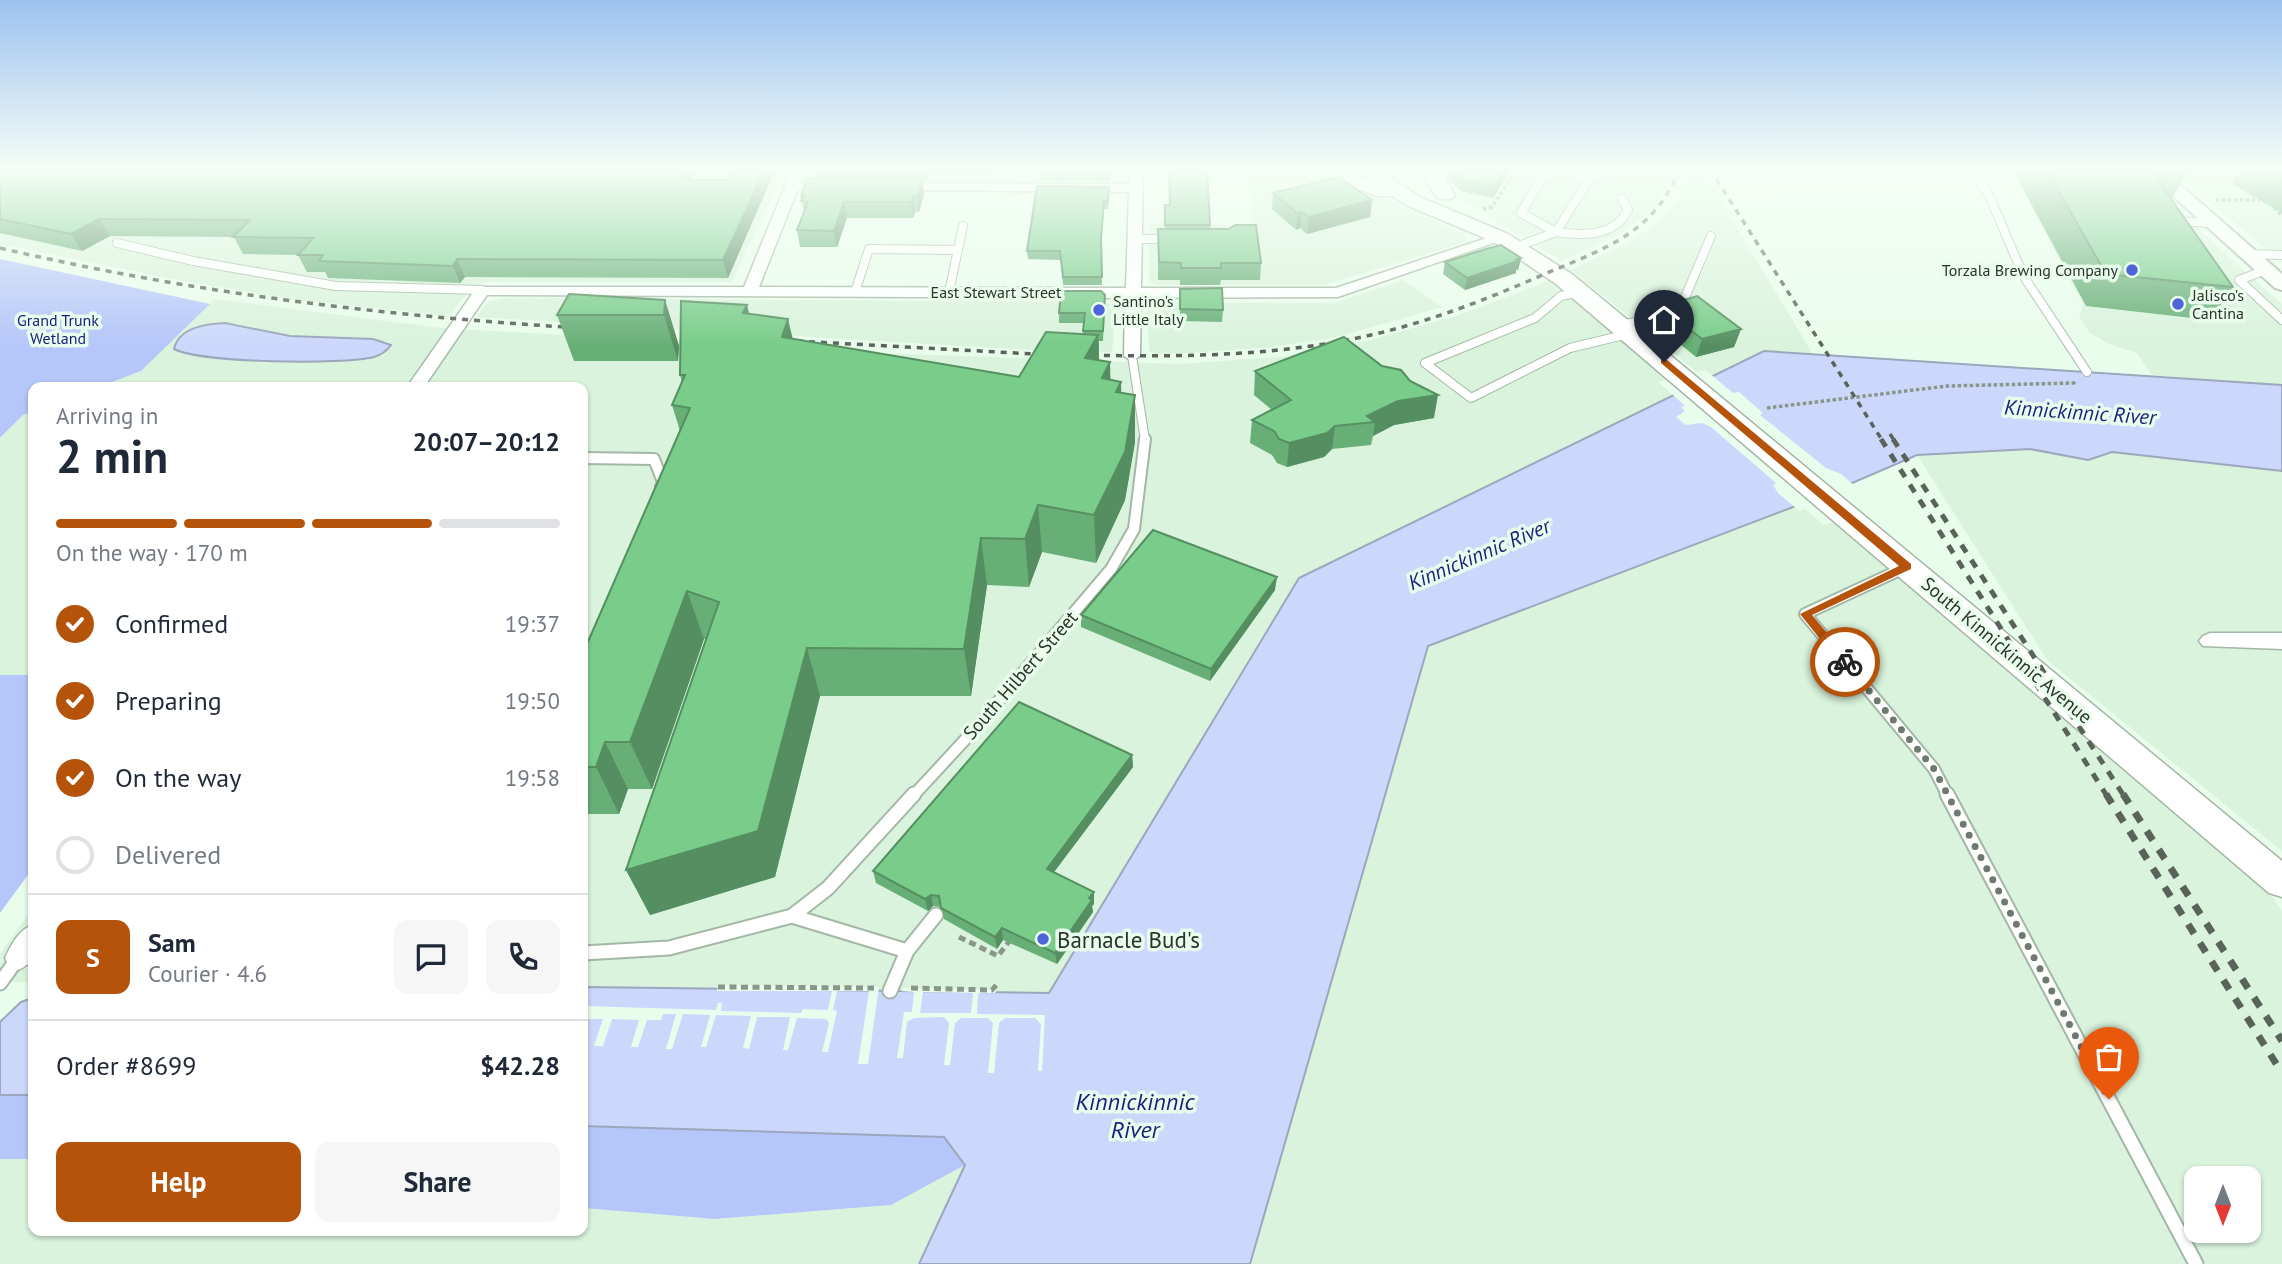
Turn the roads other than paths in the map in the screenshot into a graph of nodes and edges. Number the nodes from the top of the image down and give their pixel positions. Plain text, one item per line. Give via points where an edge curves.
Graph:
1 (775, 228) edge
2 (963, 228) edge
3 (1133, 228) edge
4 (1475, 228) edge
5 (1494, 228) edge
6 (1549, 228) edge
7 (1558, 228) edge
8 (1608, 228) edge
9 (2003, 228) edge
10 (2218, 228) edge
11 (1556, 232) junction
12 (1711, 236) dead end
13 (1133, 239) junction
14 (1179, 239) edge
15 (117, 243) dead end
16 (1509, 243) junction
17 (958, 250) junction
18 (2248, 254) junction
19 (2282, 255) edge
20 (2266, 270) junction
21 (2282, 284) edge
22 (482, 290) junction
23 (750, 291) junction
24 (855, 292) junction
25 (949, 292) junction
26 (1580, 292) junction
27 (1131, 293) junction
28 (2282, 320) edge
29 (1626, 329) junction
30 (1132, 356) joint
31 (2087, 372) dead end
32 (418, 382) edge
33 (588, 458) edge
34 (658, 495) edge
35 (1907, 566) junction
36 (2210, 641) dead end
37 (2282, 641) edge
38 (2282, 882) edge
39 (936, 915) dead end
40 (792, 916) junction
41 (28, 951) edge
42 (907, 951) junction
43 (588, 953) edge
44 (0, 983) edge
45 (890, 991) dead end
46 (2196, 1264) edge

1 - 23 street
2 - 17 lane
3 - 13 street, South Hilbert Street
4 - 16 main road, South Kinnickinnic Avenue
5 - 16 main road, South Kinnickinnic Avenue
6 - 11 lane
7 - 11 lane
8 - 11 lane via 1579,236
9 - 31 lane via 2024,277
10 - 18 street
11 - 16 lane
12 - 29 lane via 1681,307
13 - 14 lane
13 - 27 street, South Hilbert Street
15 - 22 lane via 336,286
16 - 26 main road, South Kinnickinnic Avenue
16 - 27 street, East Stewart Street via 1338,292
17 - 24 lane via 869,250
17 - 25 lane
18 - 19 lane
18 - 20 street
20 - 21 street
20 - 28 lane via 2239,280
22 - 23 street, East Stewart Street
22 - 32 street
23 - 24 street, East Stewart Street
24 - 25 street, East Stewart Street
25 - 27 street, East Stewart Street
26 - 29 main road, South Kinnickinnic Avenue
26 - 29 lane via 1561,296 1535,318 1425,363 1471,398 1570,348
27 - 30 street, South Hilbert Street
29 - 35 main road, South Kinnickinnic Avenue
30 - 40 lane, South Hilbert Street via 1145,442 1134,528 1111,569 965,740 828,888
33 - 34 lane via 654,458 663,482
35 - 38 main road, South Kinnickinnic Avenue
35 - 46 lane via 1805,614 1934,769
36 - 37 street
39 - 42 lane
40 - 42 lane
40 - 43 lane, South Hilbert Street via 669,948
41 - 44 lane
42 - 45 lane

